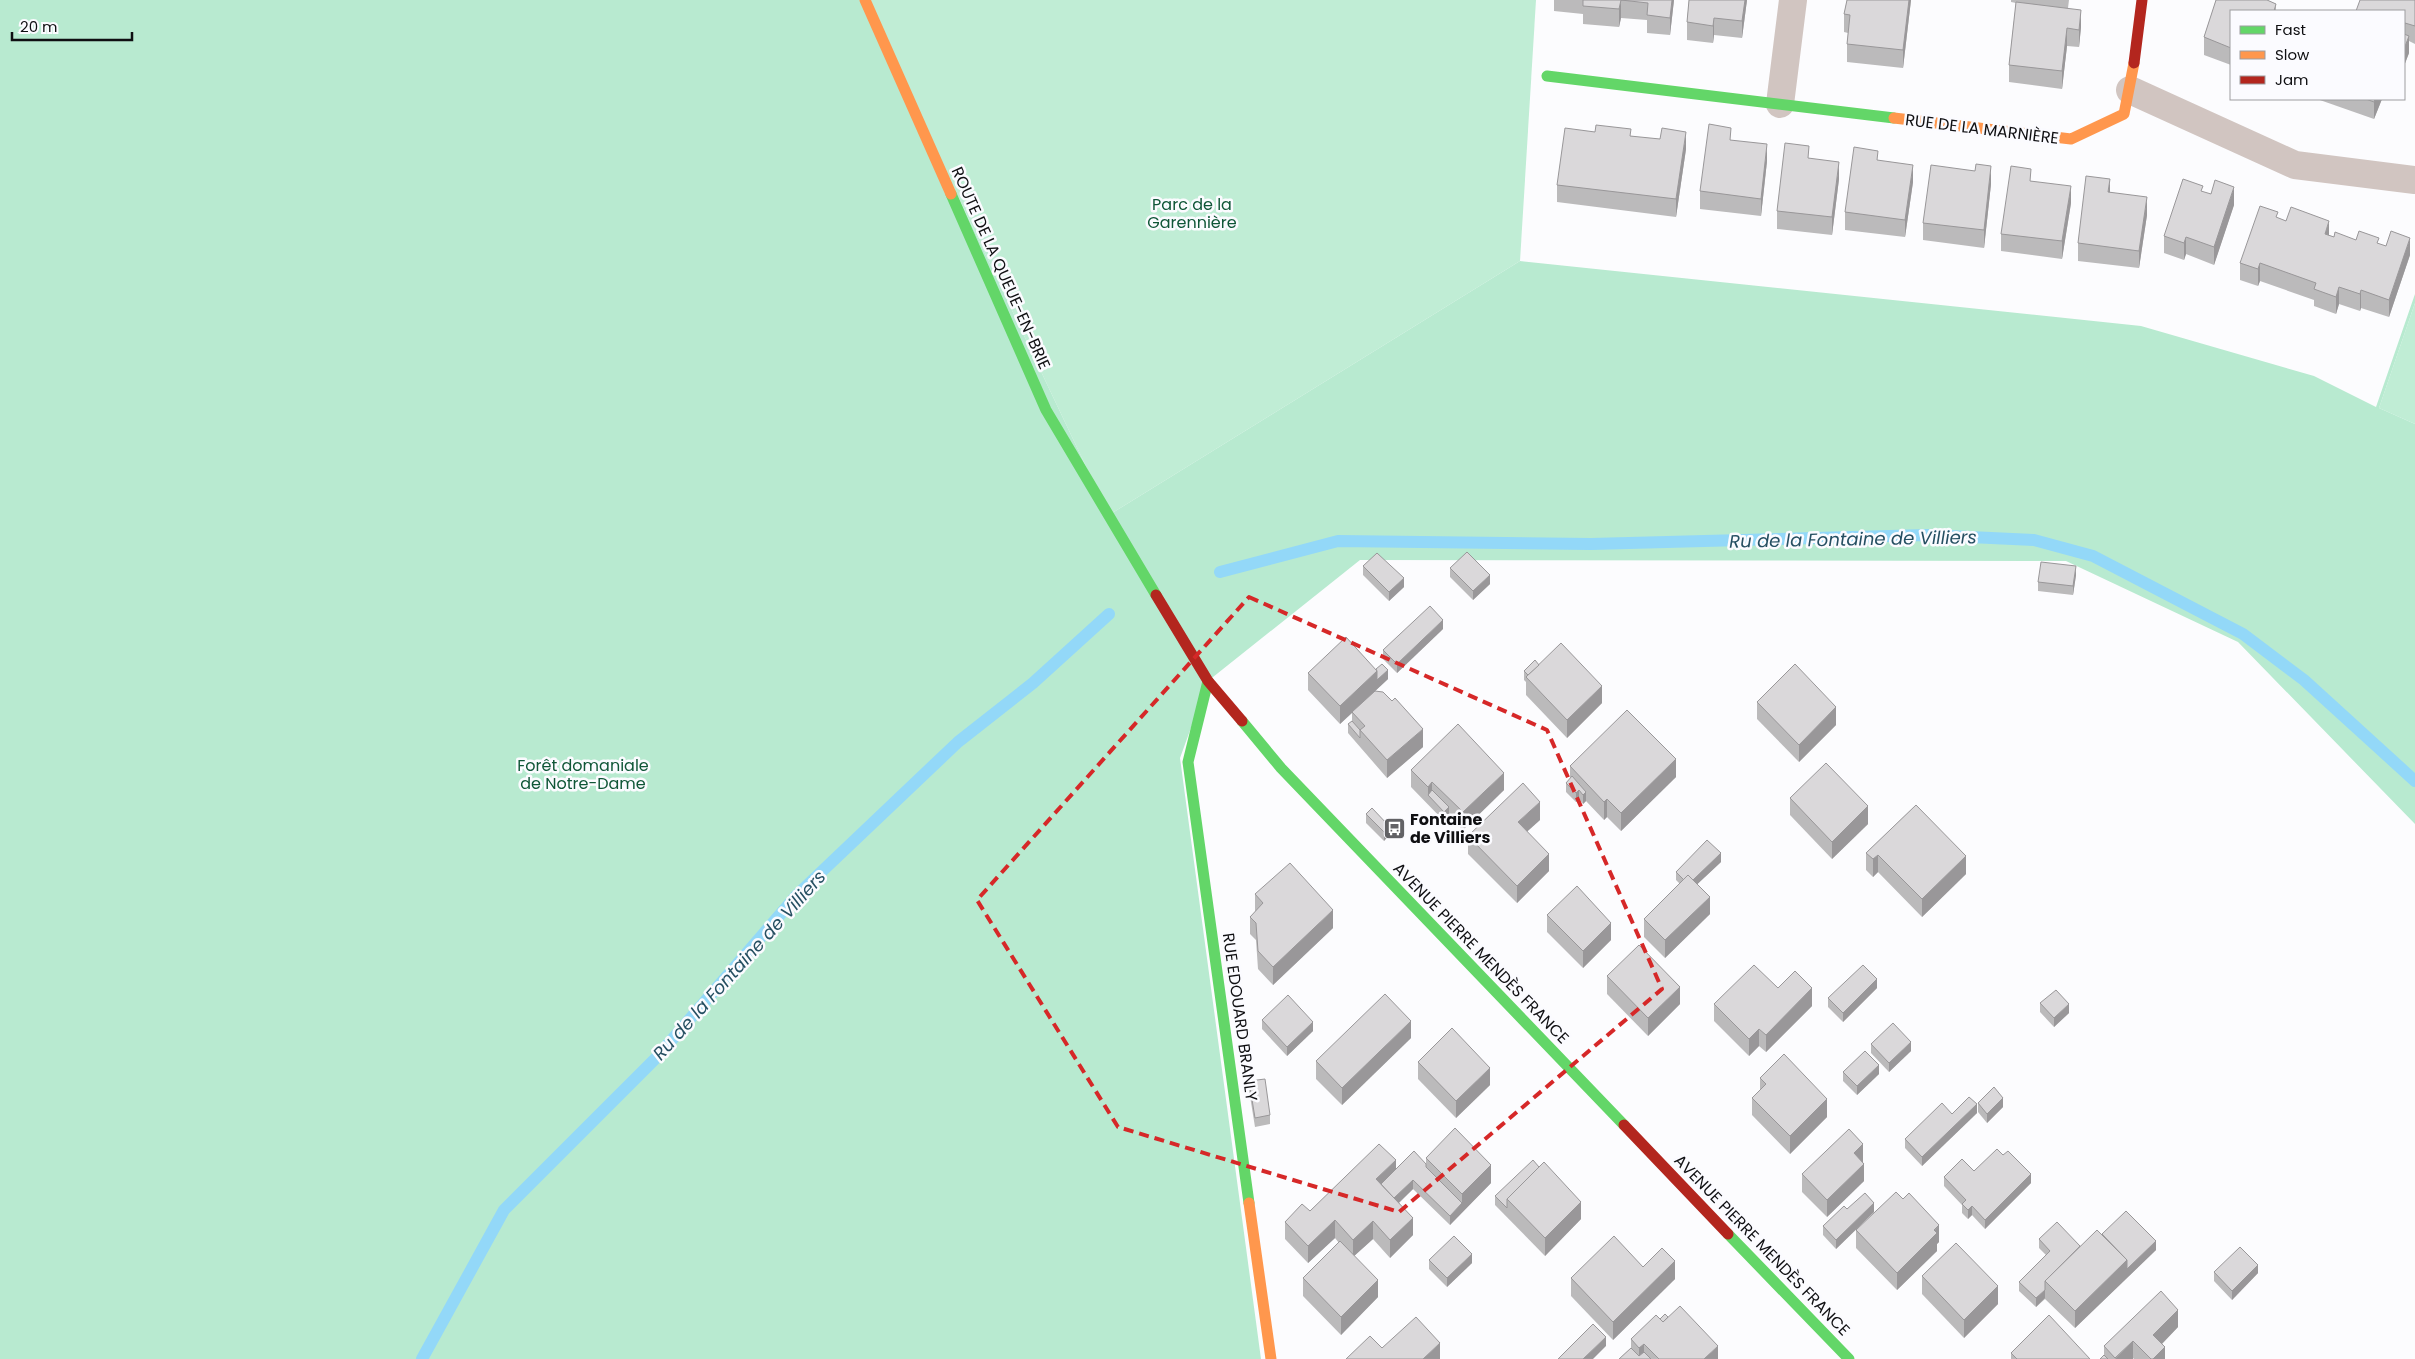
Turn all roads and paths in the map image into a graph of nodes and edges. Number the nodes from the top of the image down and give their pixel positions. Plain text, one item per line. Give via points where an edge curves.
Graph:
1 (865, 0) edge
2 (1793, 0) edge
3 (2142, 0) edge
4 (1547, 76) dead end
5 (2130, 90) junction
6 (1780, 104) junction
7 (2415, 180) edge
8 (1125, 542) joint
9 (1208, 681) junction
10 (1271, 1359) edge
11 (1849, 1359) edge

1 - 8 main road, ROUTE DE LA QUEUE-EN-BRIE via 1046,410
2 - 6 street
3 - 5 main road, RUE DE LA MARNIÈRE
4 - 6 main road, RUE DE LA MARNIÈRE
5 - 6 main road, RUE DE LA MARNIÈRE via 2124,114 2071,139
5 - 7 street via 2296,165
8 - 9 main road, AVENUE PIERRE MENDÈS FRANCE
9 - 10 main road, RUE EDOUARD BRANLY via 1188,762
9 - 11 main road, AVENUE PIERRE MENDÈS FRANCE via 1281,768

